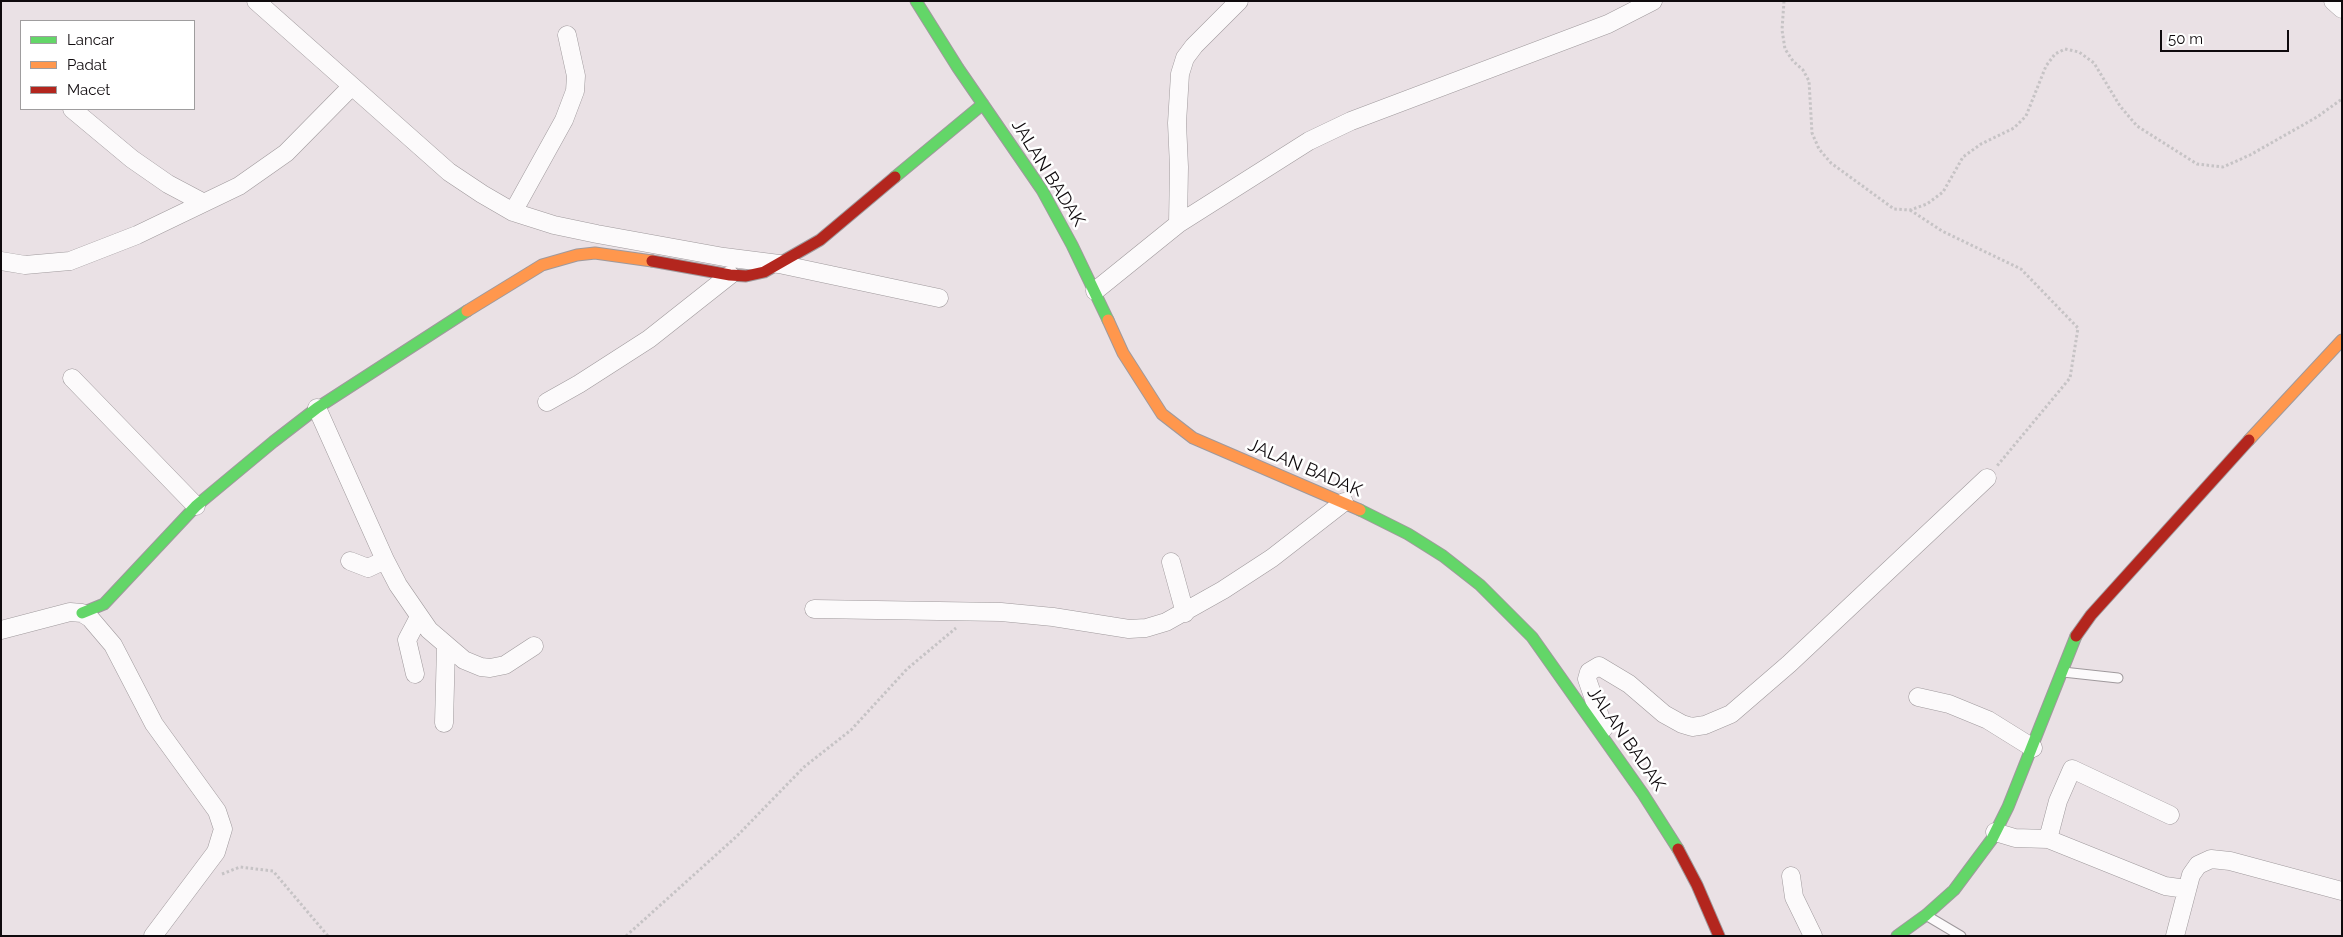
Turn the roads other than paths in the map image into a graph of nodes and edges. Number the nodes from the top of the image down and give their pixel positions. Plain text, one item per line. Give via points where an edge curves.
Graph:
1 (256, 1) edge
2 (916, 1) edge
3 (1239, 1) edge
4 (1653, 1) edge
5 (2333, 1) edge
6 (2342, 9) edge
7 (567, 35) dead end
8 (352, 86) junction
9 (983, 104) junction
10 (73, 110) edge
11 (202, 202) junction
12 (513, 212) junction
13 (1178, 224) junction
14 (1, 261) edge
15 (779, 264) junction
16 (730, 275) junction
17 (1094, 291) junction
18 (939, 298) dead end
19 (2342, 340) edge
20 (72, 378) dead end
21 (547, 402) dead end
22 (317, 408) junction
23 (1987, 478) road end
24 (1344, 502) junction
25 (196, 506) junction
26 (385, 560) junction
27 (350, 561) dead end
28 (1171, 562) dead end
29 (104, 604) junction
30 (814, 608) dead end
31 (1185, 612) junction
32 (82, 613) junction
33 (419, 617) junction
34 (97, 624) junction
35 (1, 630) edge
36 (446, 646) junction
37 (534, 646) dead end
38 (2060, 672) junction
39 (415, 674) dead end
40 (2118, 678) dead end
41 (1918, 697) dead end
42 (444, 723) dead end
43 (1610, 745) junction
44 (2033, 748) junction
45 (2170, 815) dead end
46 (1995, 832) junction
47 (2048, 839) junction
48 (1791, 876) dead end
49 (2186, 889) junction
50 (2342, 891) edge
51 (1926, 915) junction
52 (153, 936) edge
53 (1719, 936) edge
54 (1813, 936) edge
55 (1897, 936) edge
56 (1961, 936) edge
57 (2175, 936) edge

1 - 8 street
2 - 9 street, JALAN BADAK
3 - 13 street via 1194,46 1185,58 1180,74
4 - 13 street via 1608,24 1351,121 1301,146
5 - 6 street
7 - 12 street via 576,76 575,91 564,120
8 - 11 street via 286,153 239,186
8 - 12 street via 450,172
9 - 15 street via 833,230
9 - 17 street, JALAN BADAK via 1042,190
10 - 11 street via 132,159
11 - 14 street via 138,235 70,261 24,266
12 - 15 street via 597,234
13 - 17 street
15 - 16 street via 755,275
15 - 18 street
16 - 21 street via 649,339
16 - 22 street via 595,253 542,265 479,302
17 - 24 street, JALAN BADAK via 1123,353 1162,414 1193,438 1211,447
19 - 38 street via 2091,615 2071,646
20 - 25 street
22 - 25 street
22 - 26 street
23 - 43 street via 1789,664 1744,704 1719,720 1692,726 1674,721 1629,684 1604,668 1593,668 1588,674 1589,685
24 - 31 street via 1272,558
24 - 43 street, JALAN BADAK via 1408,534 1480,585 1532,637
25 - 29 street
26 - 27 street via 368,568
26 - 33 street
28 - 31 street
29 - 32 street
29 - 34 street
30 - 31 street via 978,612 1053,617 1129,629 1156,625
32 - 34 street
32 - 35 street via 70,612
33 - 36 street
33 - 39 street via 407,640
34 - 52 street via 113,645 154,724 222,821 216,852
36 - 37 street via 472,664 490,668 505,665
36 - 42 street
38 - 40 lane
38 - 44 street
41 - 44 street via 1948,704 1988,720
43 - 53 street, JALAN BADAK via 1674,842
44 - 46 street
45 - 47 street via 2072,769 2058,801
46 - 47 street via 2015,838
46 - 51 street via 1954,890
47 - 49 street via 2165,886
48 - 54 street via 1794,897
49 - 50 street via 2198,865 2218,858
49 - 57 street
51 - 55 street
51 - 56 lane

